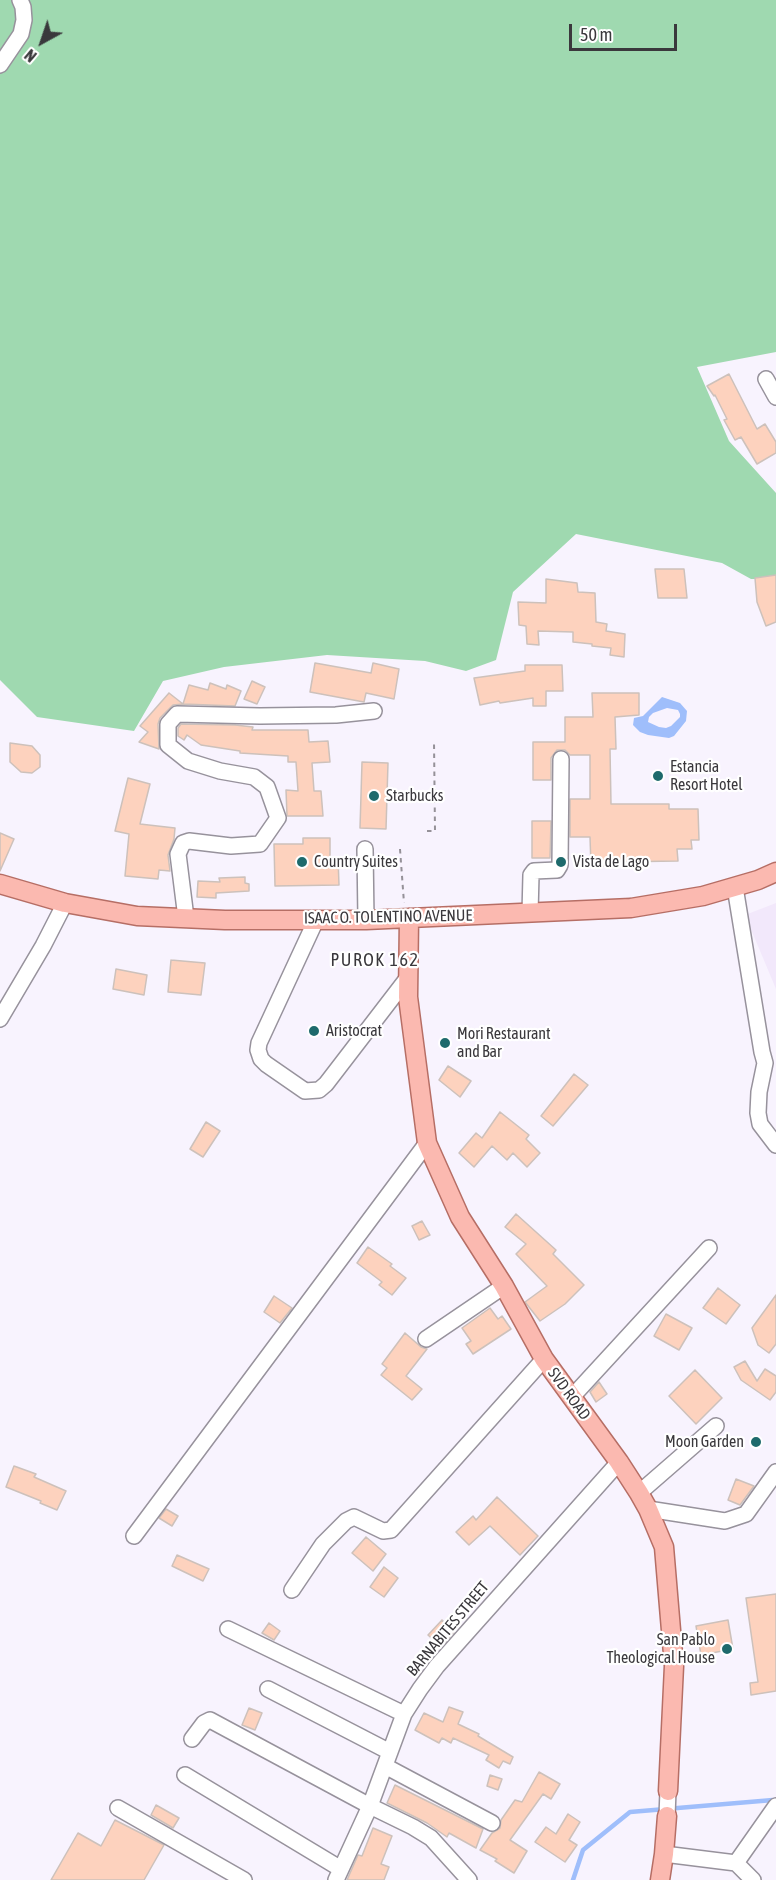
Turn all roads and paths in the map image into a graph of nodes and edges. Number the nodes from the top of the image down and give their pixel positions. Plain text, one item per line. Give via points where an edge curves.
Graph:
1 (20, 0) edge
2 (0, 65) edge
3 (766, 379) dead end
4 (776, 398) edge
5 (375, 711) dead end
6 (434, 742) dead end
7 (561, 759) dead end
8 (427, 831) dead end
9 (365, 849) dead end
10 (400, 849) dead end
11 (776, 872) edge
12 (0, 884) edge
13 (735, 887) junction
14 (65, 903) junction
15 (530, 913) junction
16 (186, 918) junction
17 (408, 918) junction
18 (316, 920) junction
19 (366, 920) junction
20 (409, 976) junction
21 (0, 1019) edge
22 (770, 1060) edge
23 (427, 1143) junction
24 (776, 1145) edge
25 (709, 1248) dead end
26 (504, 1287) junction
27 (426, 1339) dead end
28 (544, 1359) junction
29 (572, 1397) junction
30 (716, 1426) dead end
31 (619, 1462) junction
32 (776, 1472) edge
33 (643, 1501) junction
34 (134, 1536) dead end
35 (292, 1590) dead end
36 (228, 1629) dead end
37 (268, 1689) dead end
38 (404, 1714) junction
39 (192, 1739) dead end
40 (388, 1759) junction
41 (185, 1775) dead end
42 (668, 1791) joint
43 (370, 1806) junction
44 (776, 1806) edge
45 (118, 1808) dead end
46 (667, 1816) joint
47 (492, 1823) dead end
48 (664, 1854) junction
49 (736, 1863) junction
50 (339, 1874) edge
51 (244, 1880) edge
52 (469, 1880) edge
53 (660, 1880) edge
54 (753, 1880) edge

1 - 2 street via 24,20 21,34
3 - 4 street
5 - 16 street via 271,716 177,714 168,724 168,745 188,761 254,777 267,787 278,818 260,844 183,843 178,854
6 - 8 path via 435,831
7 - 15 street via 560,865 557,870 531,874
9 - 19 street
10 - 17 path
11 - 13 main road, ISAAC O. TOLENTINO AVENUE
12 - 14 main road, ISAAC O. TOLENTINO AVENUE
13 - 15 main road, ISAAC O. TOLENTINO AVENUE via 631,908
13 - 22 street via 762,1052
14 - 16 main road, ISAAC O. TOLENTINO AVENUE via 137,916
14 - 21 street
15 - 17 main road, ISAAC O. TOLENTINO AVENUE
16 - 18 main road, ISAAC O. TOLENTINO AVENUE
17 - 19 main road, ISAAC O. TOLENTINO AVENUE
17 - 20 main road, SVD ROAD
18 - 19 main road, ISAAC O. TOLENTINO AVENUE
18 - 20 street via 258,1050 266,1064 305,1091 320,1090 326,1084
20 - 23 main road, SVD ROAD via 408,998
22 - 24 street via 759,1092 758,1113 760,1124
23 - 26 main road, SVD ROAD via 460,1217
23 - 34 street
25 - 29 street
26 - 27 street
26 - 28 main road, SVD ROAD
28 - 29 main road, SVD ROAD
28 - 35 street via 391,1530 383,1531 354,1517 346,1521 323,1544
29 - 31 main road, SVD ROAD
30 - 33 street
31 - 33 main road, SVD ROAD
31 - 38 street, BARNABITES STREET via 437,1666
32 - 33 street via 746,1514 725,1521
33 - 42 main road, SVD ROAD via 664,1547 675,1666
36 - 38 street
37 - 40 street
38 - 40 street, BARNABITES STREET
39 - 43 street via 210,1720
40 - 43 street, BARNABITES STREET
40 - 47 street
41 - 50 street
42 - 46 street, SVD ROAD
43 - 50 street, BARNABITES STREET
43 - 52 street via 431,1838
44 - 49 street
45 - 51 street
46 - 48 main road, SVD ROAD
48 - 49 street
48 - 53 main road, SVD ROAD
49 - 54 street

